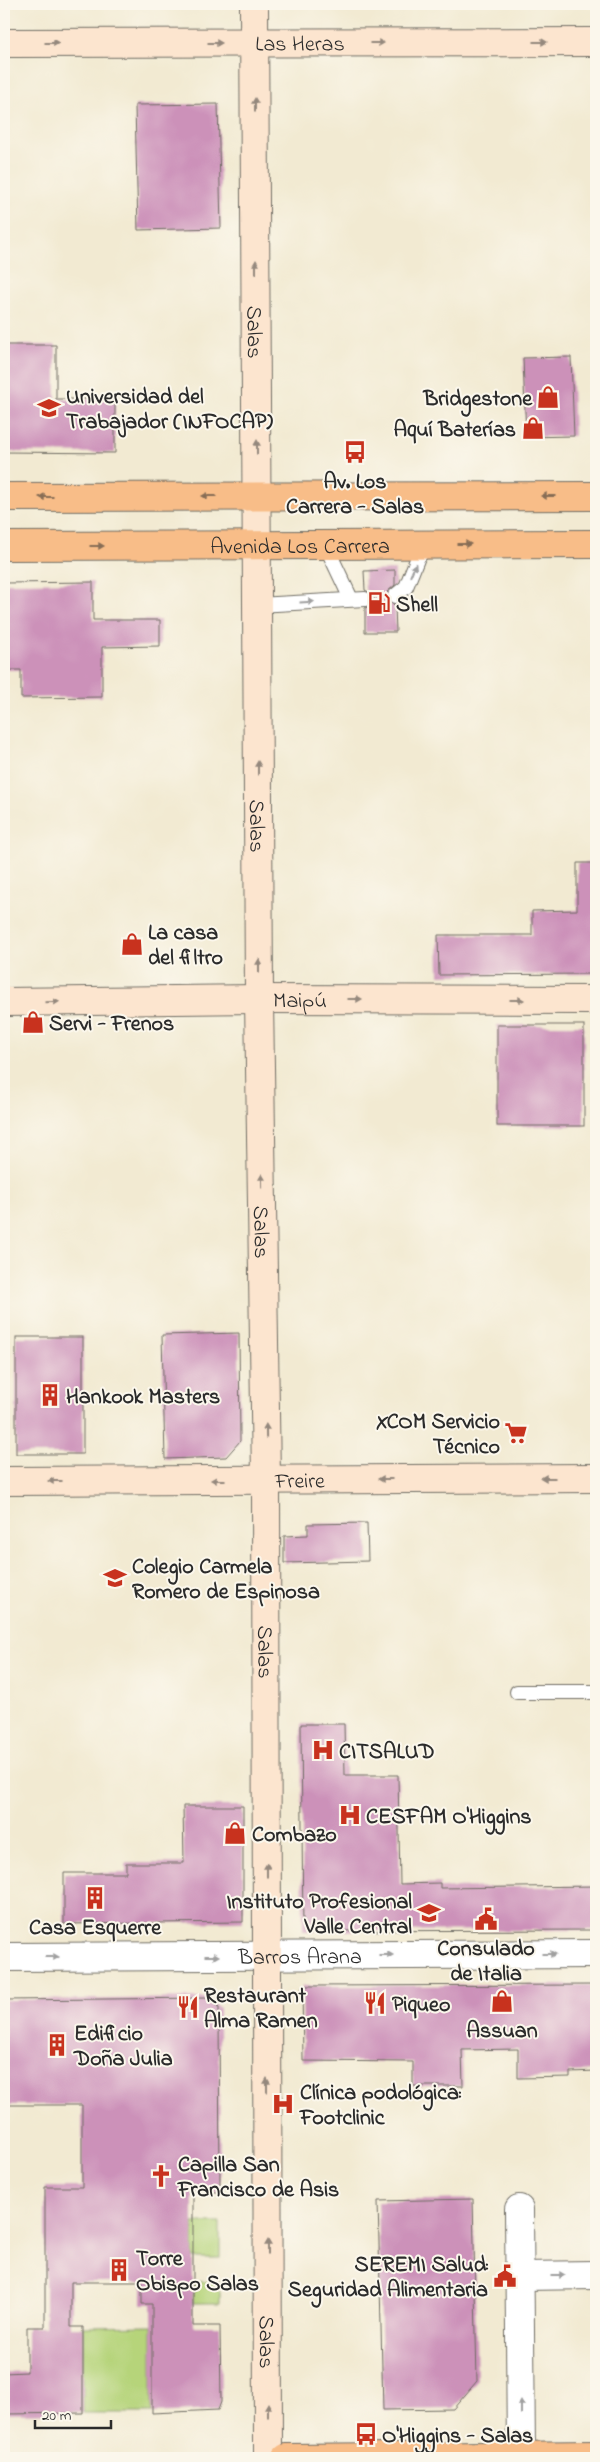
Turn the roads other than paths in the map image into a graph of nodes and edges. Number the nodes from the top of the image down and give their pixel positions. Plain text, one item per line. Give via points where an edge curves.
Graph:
1 (254, 4) edge
2 (596, 42) edge
3 (254, 43) junction
4 (4, 44) edge
5 (257, 496) junction
6 (596, 496) edge
7 (4, 497) edge
8 (257, 544) junction
9 (325, 544) junction
10 (431, 544) junction
11 (596, 544) edge
12 (4, 546) edge
13 (395, 596) dead end
14 (258, 605) junction
15 (259, 999) junction
16 (596, 1000) edge
17 (4, 1002) edge
18 (596, 1478) edge
19 (266, 1479) junction
20 (4, 1481) edge
21 (517, 1692) dead end
22 (596, 1692) edge
23 (596, 1954) edge
24 (267, 1956) junction
25 (4, 1958) edge
26 (519, 2209) dead end
27 (596, 2275) edge
28 (520, 2276) junction
29 (596, 2455) edge
30 (521, 2456) junction
31 (268, 2458) edge
32 (286, 2458) edge

1 - 3 street, Salas
3 -> 2 street, Las Heras
4 -> 3 street, Las Heras
5 -> 3 street, Salas
6 -> 5 main road
5 -> 7 main road
5 - 8 street, Salas
8 - 9 main road, Avenida Los Carrera
12 -> 8 main road, Avenida Los Carrera
8 - 14 street, Salas
9 - 10 main road, Avenida Los Carrera
14 -> 9 lane via 358,599
10 -> 11 main road, Avenida Los Carrera
13 -> 10 lane via 406,587 418,557
15 -> 14 street, Salas
15 -> 16 street, Maipú
17 -> 15 street, Maipú
19 -> 15 street, Salas
18 -> 19 street, Freire
19 -> 20 street, Freire
24 -> 19 street, Salas
21 - 22 lane
24 -> 23 street, Barros Arana
25 -> 24 street, Barros Arana
31 -> 24 street, Salas
26 - 28 street
28 -> 27 street
30 -> 28 street
29 - 30 main road
30 - 32 main road

